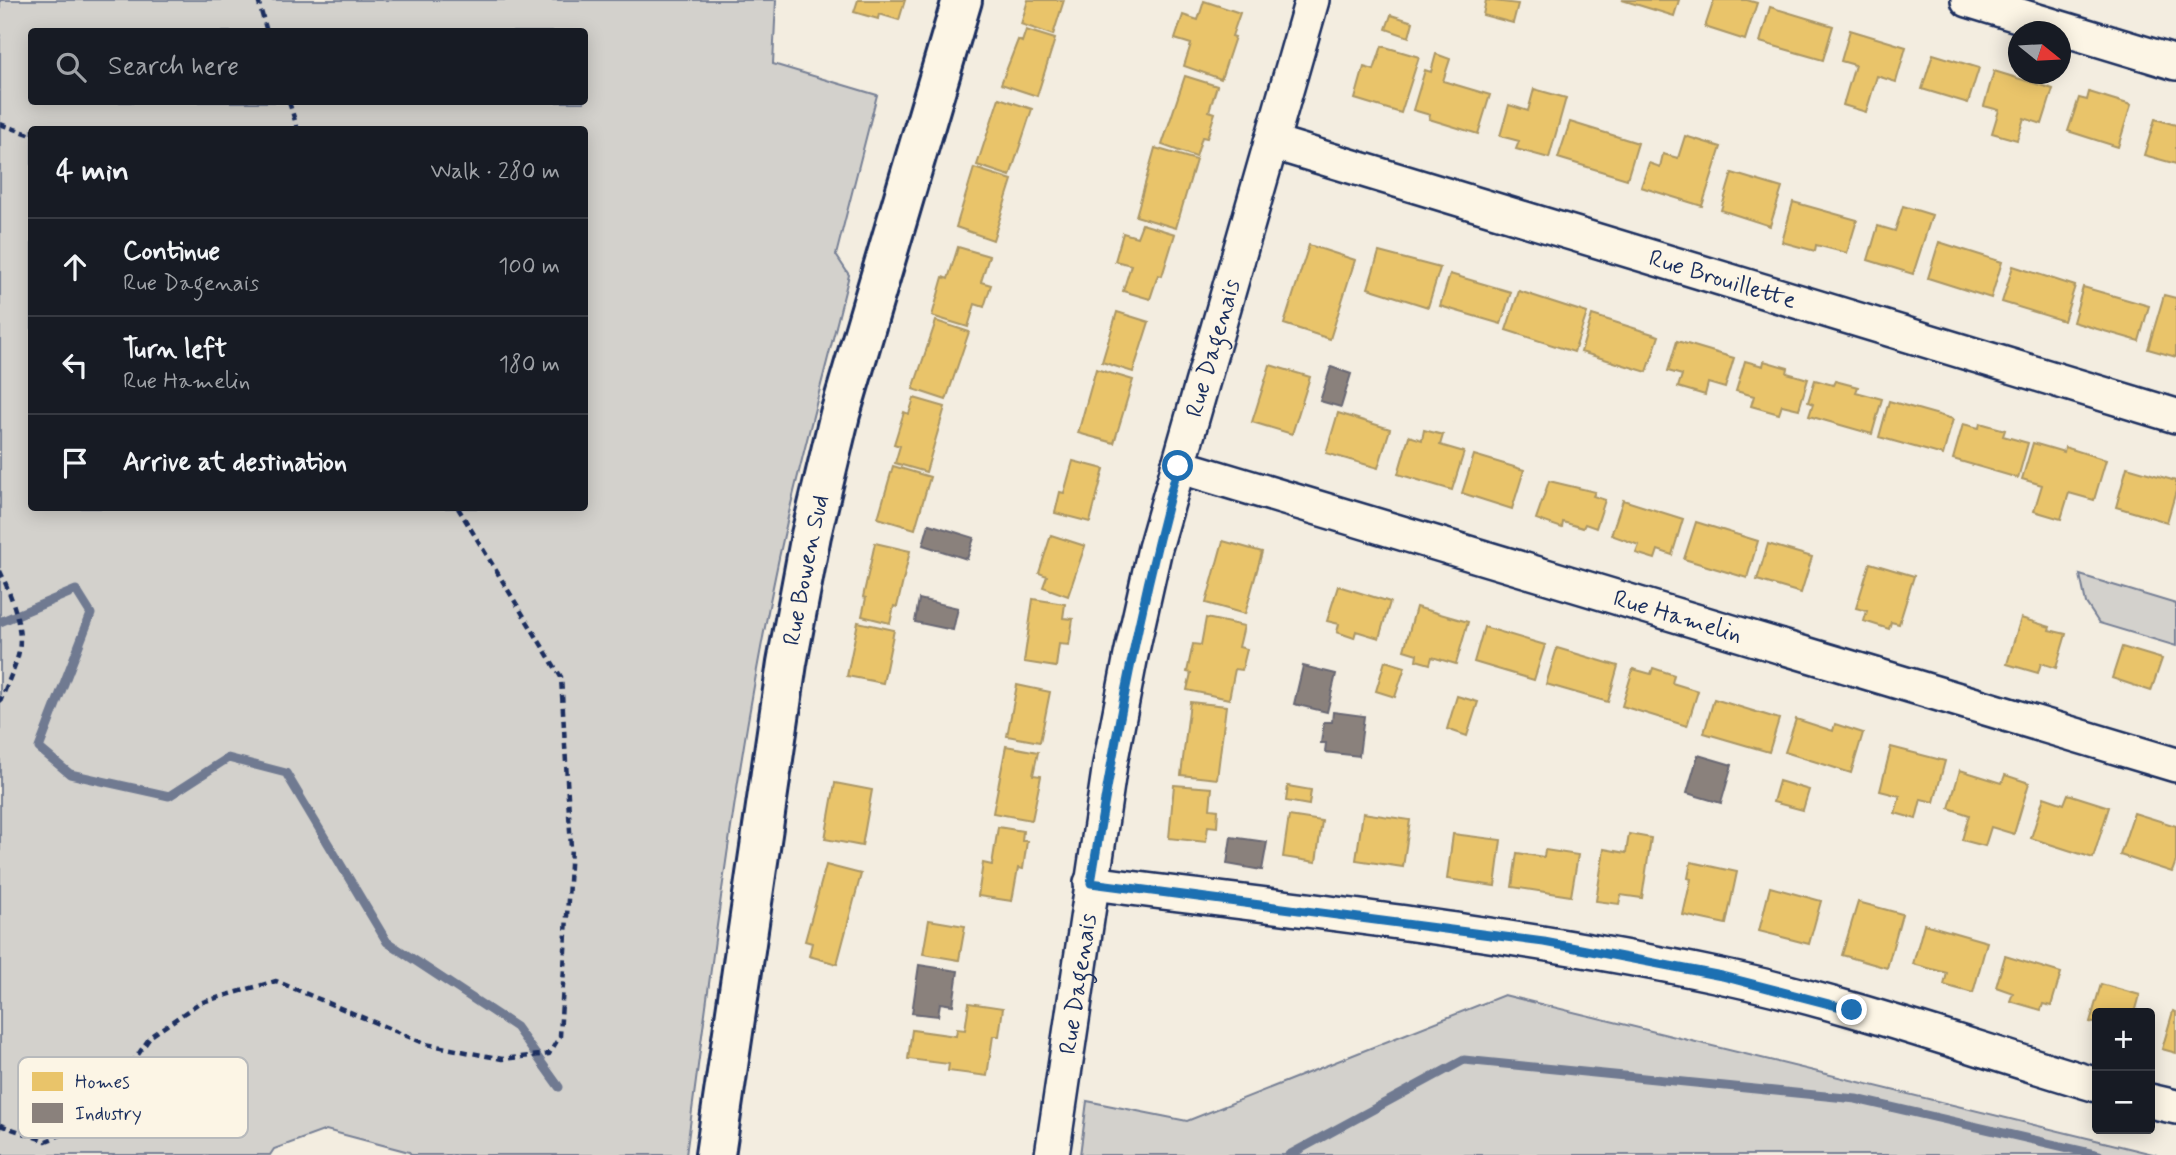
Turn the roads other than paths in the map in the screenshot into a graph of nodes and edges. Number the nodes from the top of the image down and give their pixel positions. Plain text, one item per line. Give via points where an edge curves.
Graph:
1 (962, 0) edge
2 (1312, 0) edge
3 (1968, 0) edge
4 (2176, 63) edge
5 (1270, 142) junction
6 (2176, 416) edge
7 (1178, 466) junction
8 (2176, 765) edge
9 (1091, 883) junction
10 (2092, 1083) edge
11 (2155, 1102) edge
12 (2176, 1107) edge
13 (715, 1155) edge
14 (1052, 1155) edge

1 - 13 street, Rue Bowen Sud via 839,414 811,535 787,663
2 - 5 street, Rue Dagenais
3 - 4 street
5 - 6 street, Rue Brouillette
5 - 7 street, Rue Dagenais
7 - 8 street, Rue Hamelin
7 - 9 street, Rue Dagenais via 1131,655
9 - 10 street via 1544,942 1722,976 1852,1010
9 - 14 street, Rue Dagenais
11 - 12 street

